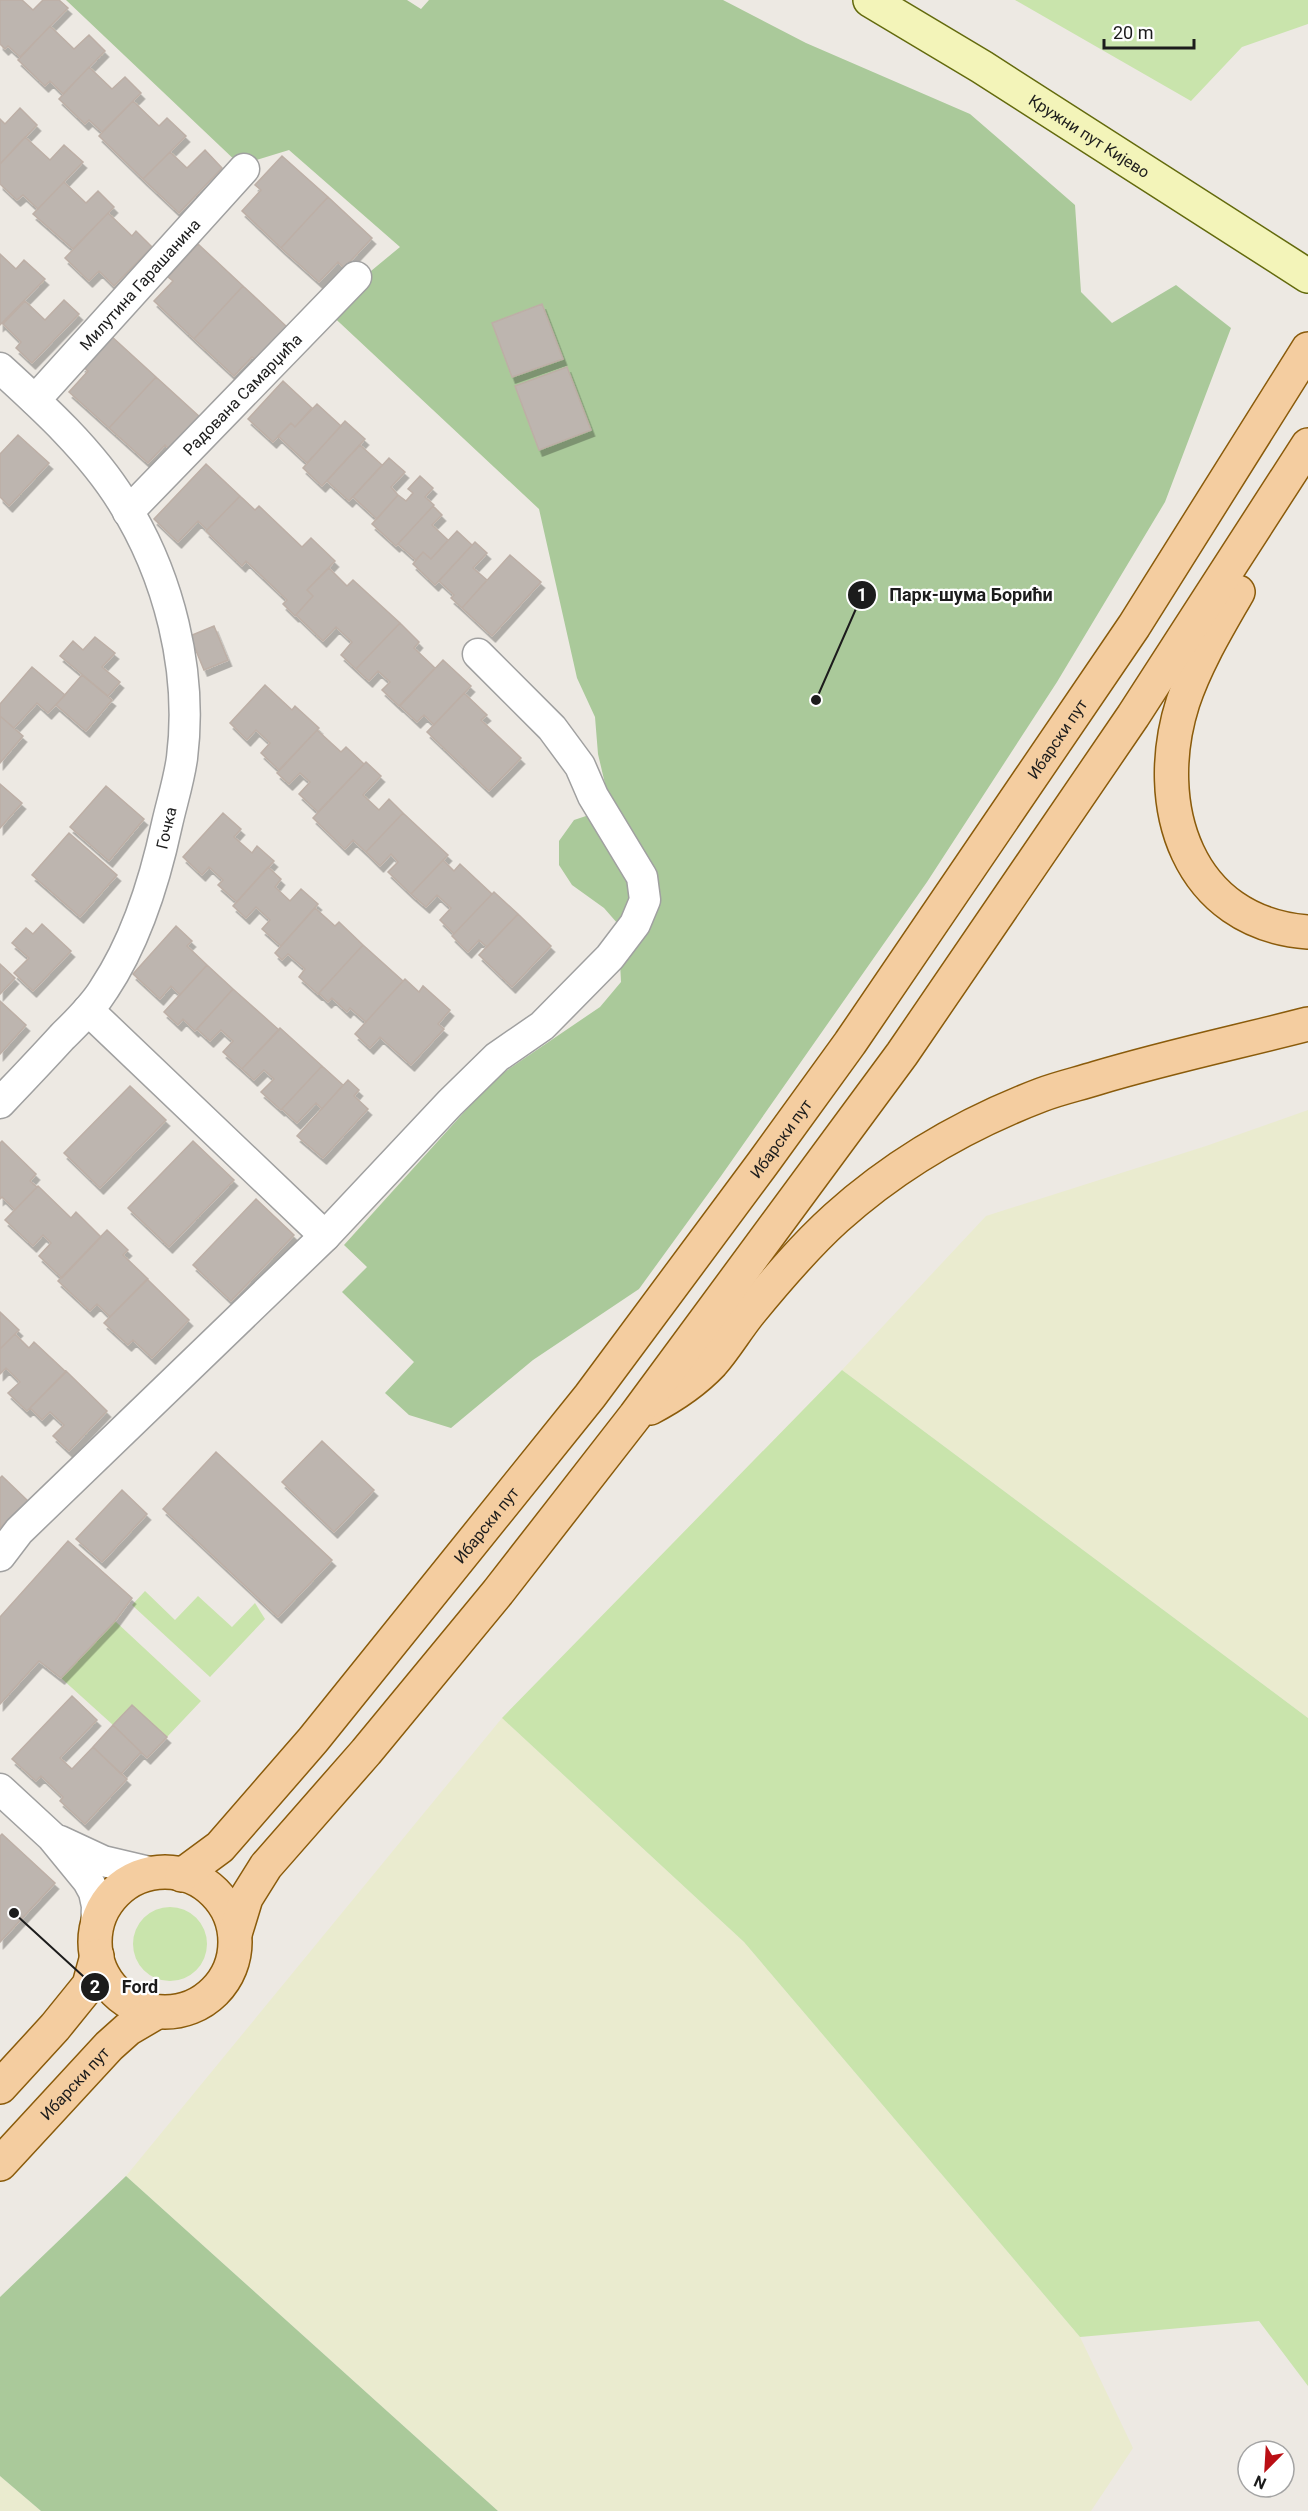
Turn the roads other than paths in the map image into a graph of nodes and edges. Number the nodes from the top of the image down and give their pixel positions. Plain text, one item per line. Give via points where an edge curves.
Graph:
1 (870, 0) edge
2 (244, 169) dead end
3 (1308, 276) edge
4 (356, 277) dead end
5 (1305, 355) edge
6 (0, 368) edge
7 (35, 400) junction
8 (1308, 445) edge
9 (128, 512) junction
10 (1256, 527) junction
11 (478, 654) dead end
12 (1308, 932) edge
13 (88, 1010) junction
14 (1308, 1024) edge
15 (0, 1103) edge
16 (325, 1236) junction
17 (635, 1416) junction
18 (0, 1556) edge
19 (0, 1789) edge
20 (52, 1837) junction
21 (168, 1874) junction
22 (235, 1934) junction
23 (96, 1944) junction
24 (157, 2012) junction
25 (0, 2087) edge
26 (0, 2163) edge

1 - 3 main road, Кружни пут Кијево
2 - 7 street, Милутина Гарашанина
4 - 9 street, Радована Самарџића
5 - 21 main road, Ибарски пут via 1069,722 850,1043 677,1280 590,1396 312,1740 220,1847
6 - 7 street, Гочка
7 - 9 street, Гочка via 99,470
8 - 10 main road
9 - 13 street, Гочка via 159,579 178,643 183,687 182,758 142,910 110,981
10 - 12 main road via 1254,560 1183,702 1170,780 1184,848 1203,879 1241,912 1270,926
10 - 17 main road via 1114,744 902,1054
11 - 16 street via 552,728 580,766 593,796 642,878 645,900 635,924 604,963 542,1026 497,1058 450,1103
13 - 15 street, Гочка
13 - 16 street
14 - 17 main road via 1129,1068 1042,1095 937,1144 902,1165 834,1220 748,1313 712,1363 676,1394
16 - 18 street via 19,1531
17 - 22 main road via 491,1601 266,1866 246,1898
19 - 20 street
20 - 21 street via 103,1861
20 - 23 street via 92,1886 97,1906
21 - 22 main road via 198,1881 212,1890 231,1918
21 - 23 main road via 137,1878 122,1887 101,1915
22 - 24 main road via 230,1970 208,1998 175,2012
23 - 24 main road via 105,1977 118,1994
23 - 25 main road via 89,1985
24 - 26 main road, Ибарски пут via 109,2046

